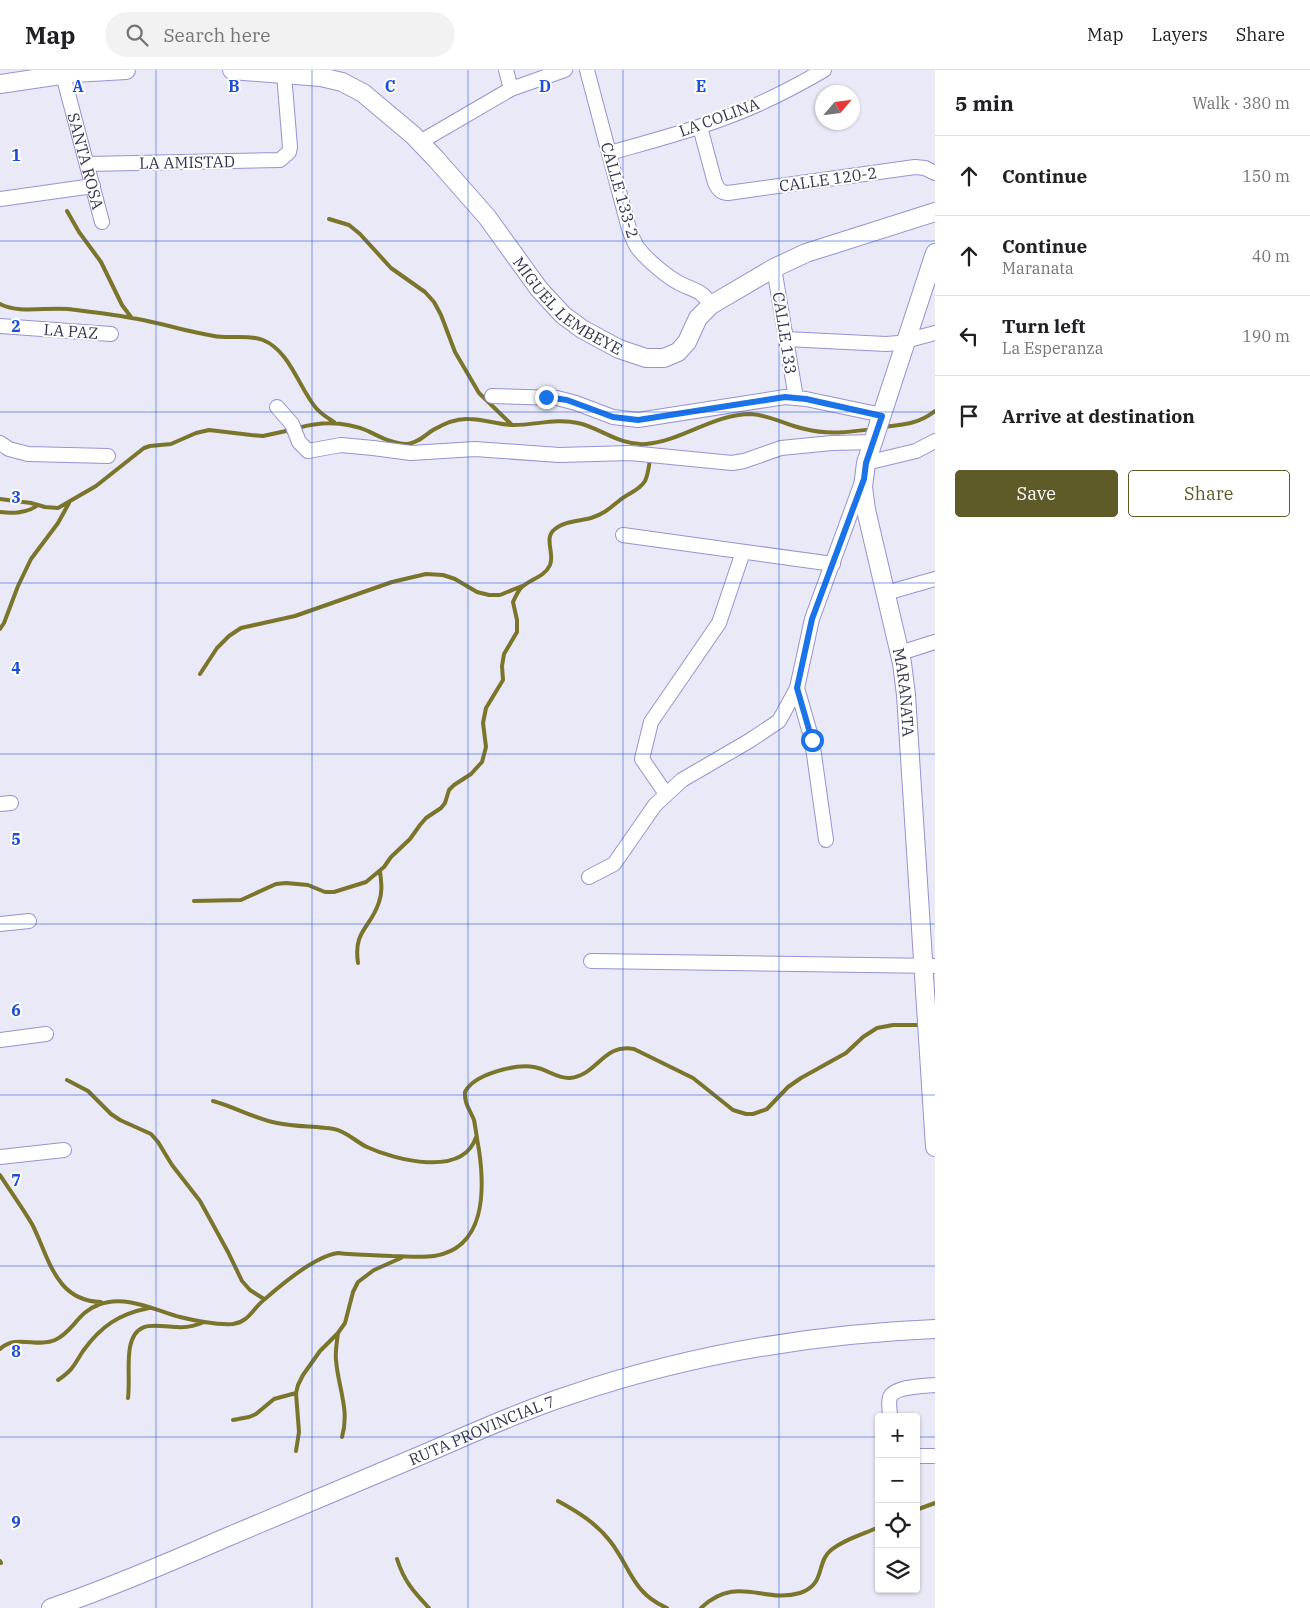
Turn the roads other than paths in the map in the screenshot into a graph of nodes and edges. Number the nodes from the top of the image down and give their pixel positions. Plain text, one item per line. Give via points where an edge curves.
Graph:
1 (126, 70) edge
2 (232, 70) edge
3 (506, 70) edge
4 (565, 70) edge
5 (587, 70) edge
6 (824, 70) edge
7 (63, 72) edge
8 (284, 74) junction
9 (343, 76) edge
10 (0, 84) edge
11 (512, 89) junction
12 (700, 127) junction
13 (420, 142) junction
14 (608, 153) junction
15 (87, 164) junction
16 (935, 173) edge
17 (93, 186) junction
18 (0, 198) edge
19 (935, 212) edge
20 (102, 222) dead end
21 (935, 253) edge
22 (774, 268) junction
23 (711, 305) junction
24 (0, 326) edge
25 (111, 334) dead end
26 (935, 334) edge
27 (786, 339) junction
28 (906, 340) junction
29 (492, 396) dead end
30 (796, 398) junction
31 (277, 407) dead end
32 (882, 416) junction
33 (935, 441) edge
34 (873, 442) junction
35 (0, 443) edge
36 (108, 456) dead end
37 (865, 471) junction
38 (623, 535) dead end
39 (742, 552) junction
40 (832, 564) junction
41 (935, 579) edge
42 (886, 593) junction
43 (935, 642) edge
44 (900, 653) junction
45 (797, 688) junction
46 (666, 794) junction
47 (826, 840) dead end
48 (589, 877) dead end
49 (29, 921) dead end
50 (0, 924) edge
51 (591, 961) dead end
52 (929, 965) edge
53 (46, 1034) dead end
54 (0, 1040) edge
55 (932, 1062) edge
56 (935, 1146) edge
57 (64, 1150) dead end
58 (0, 1157) edge
59 (935, 1329) edge
60 (935, 1385) edge
61 (890, 1413) edge
62 (920, 1456) edge
63 (935, 1456) edge
64 (51, 1608) edge

1 - 7 street
2 - 8 street, MIGUEL LEMBEYE
3 - 11 street
4 - 11 street
5 - 14 street, CALLE 133-2
6 - 12 street, LA COLINA via 758,104
7 - 10 street
7 - 15 street, SANTA ROSA
8 - 9 street, MIGUEL LEMBEYE
8 - 15 street, LA AMISTAD via 290,147 285,157 275,161
9 - 13 street, MIGUEL LEMBEYE
11 - 13 street
12 - 14 street, LA COLINA
12 - 16 street, CALLE 120-2 via 716,183 728,194 915,167
13 - 23 street, MIGUEL LEMBEYE via 487,217 546,297 563,315 592,335 632,354 664,358 683,348 698,318
14 - 23 street, CALLE 133-2 via 637,246 671,278 702,292
15 - 17 street, SANTA ROSA
17 - 18 street
17 - 20 street, SANTA ROSA
19 - 22 street, MIGUEL LEMBEYE via 806,254
21 - 28 street, MARANATA
22 - 23 street, MIGUEL LEMBEYE
22 - 27 street, CALLE 133
24 - 25 street, LA PAZ
26 - 28 street
27 - 28 street via 886,344
27 - 30 street, CALLE 133
28 - 32 street, MARANATA
29 - 30 street via 557,398 613,417 638,420 773,398
30 - 32 street
31 - 34 street via 308,451 341,445 411,454 475,449 559,455 630,453 732,463 781,448
32 - 34 street, MARANATA
33 - 37 street
34 - 37 street, MARANATA
35 - 36 street via 28,454
37 - 40 street
37 - 42 street, MARANATA via 865,502
38 - 39 street
39 - 40 street
39 - 46 street via 719,623 651,722 642,760
40 - 45 street via 812,619
41 - 42 street
42 - 44 street, MARANATA
43 - 44 street
44 - 52 street, MARANATA
45 - 46 street via 779,721 682,780
45 - 47 street via 812,740
46 - 48 street via 614,864
49 - 50 street
51 - 52 street
52 - 55 street, MARANATA
53 - 54 street
55 - 56 street, MARANATA
57 - 58 street
59 - 64 street, RUTA PROVINCIAL 7 via 855,1333 768,1344 679,1363 595,1387 511,1417 157,1568
60 - 61 street via 894,1392
62 - 63 street

